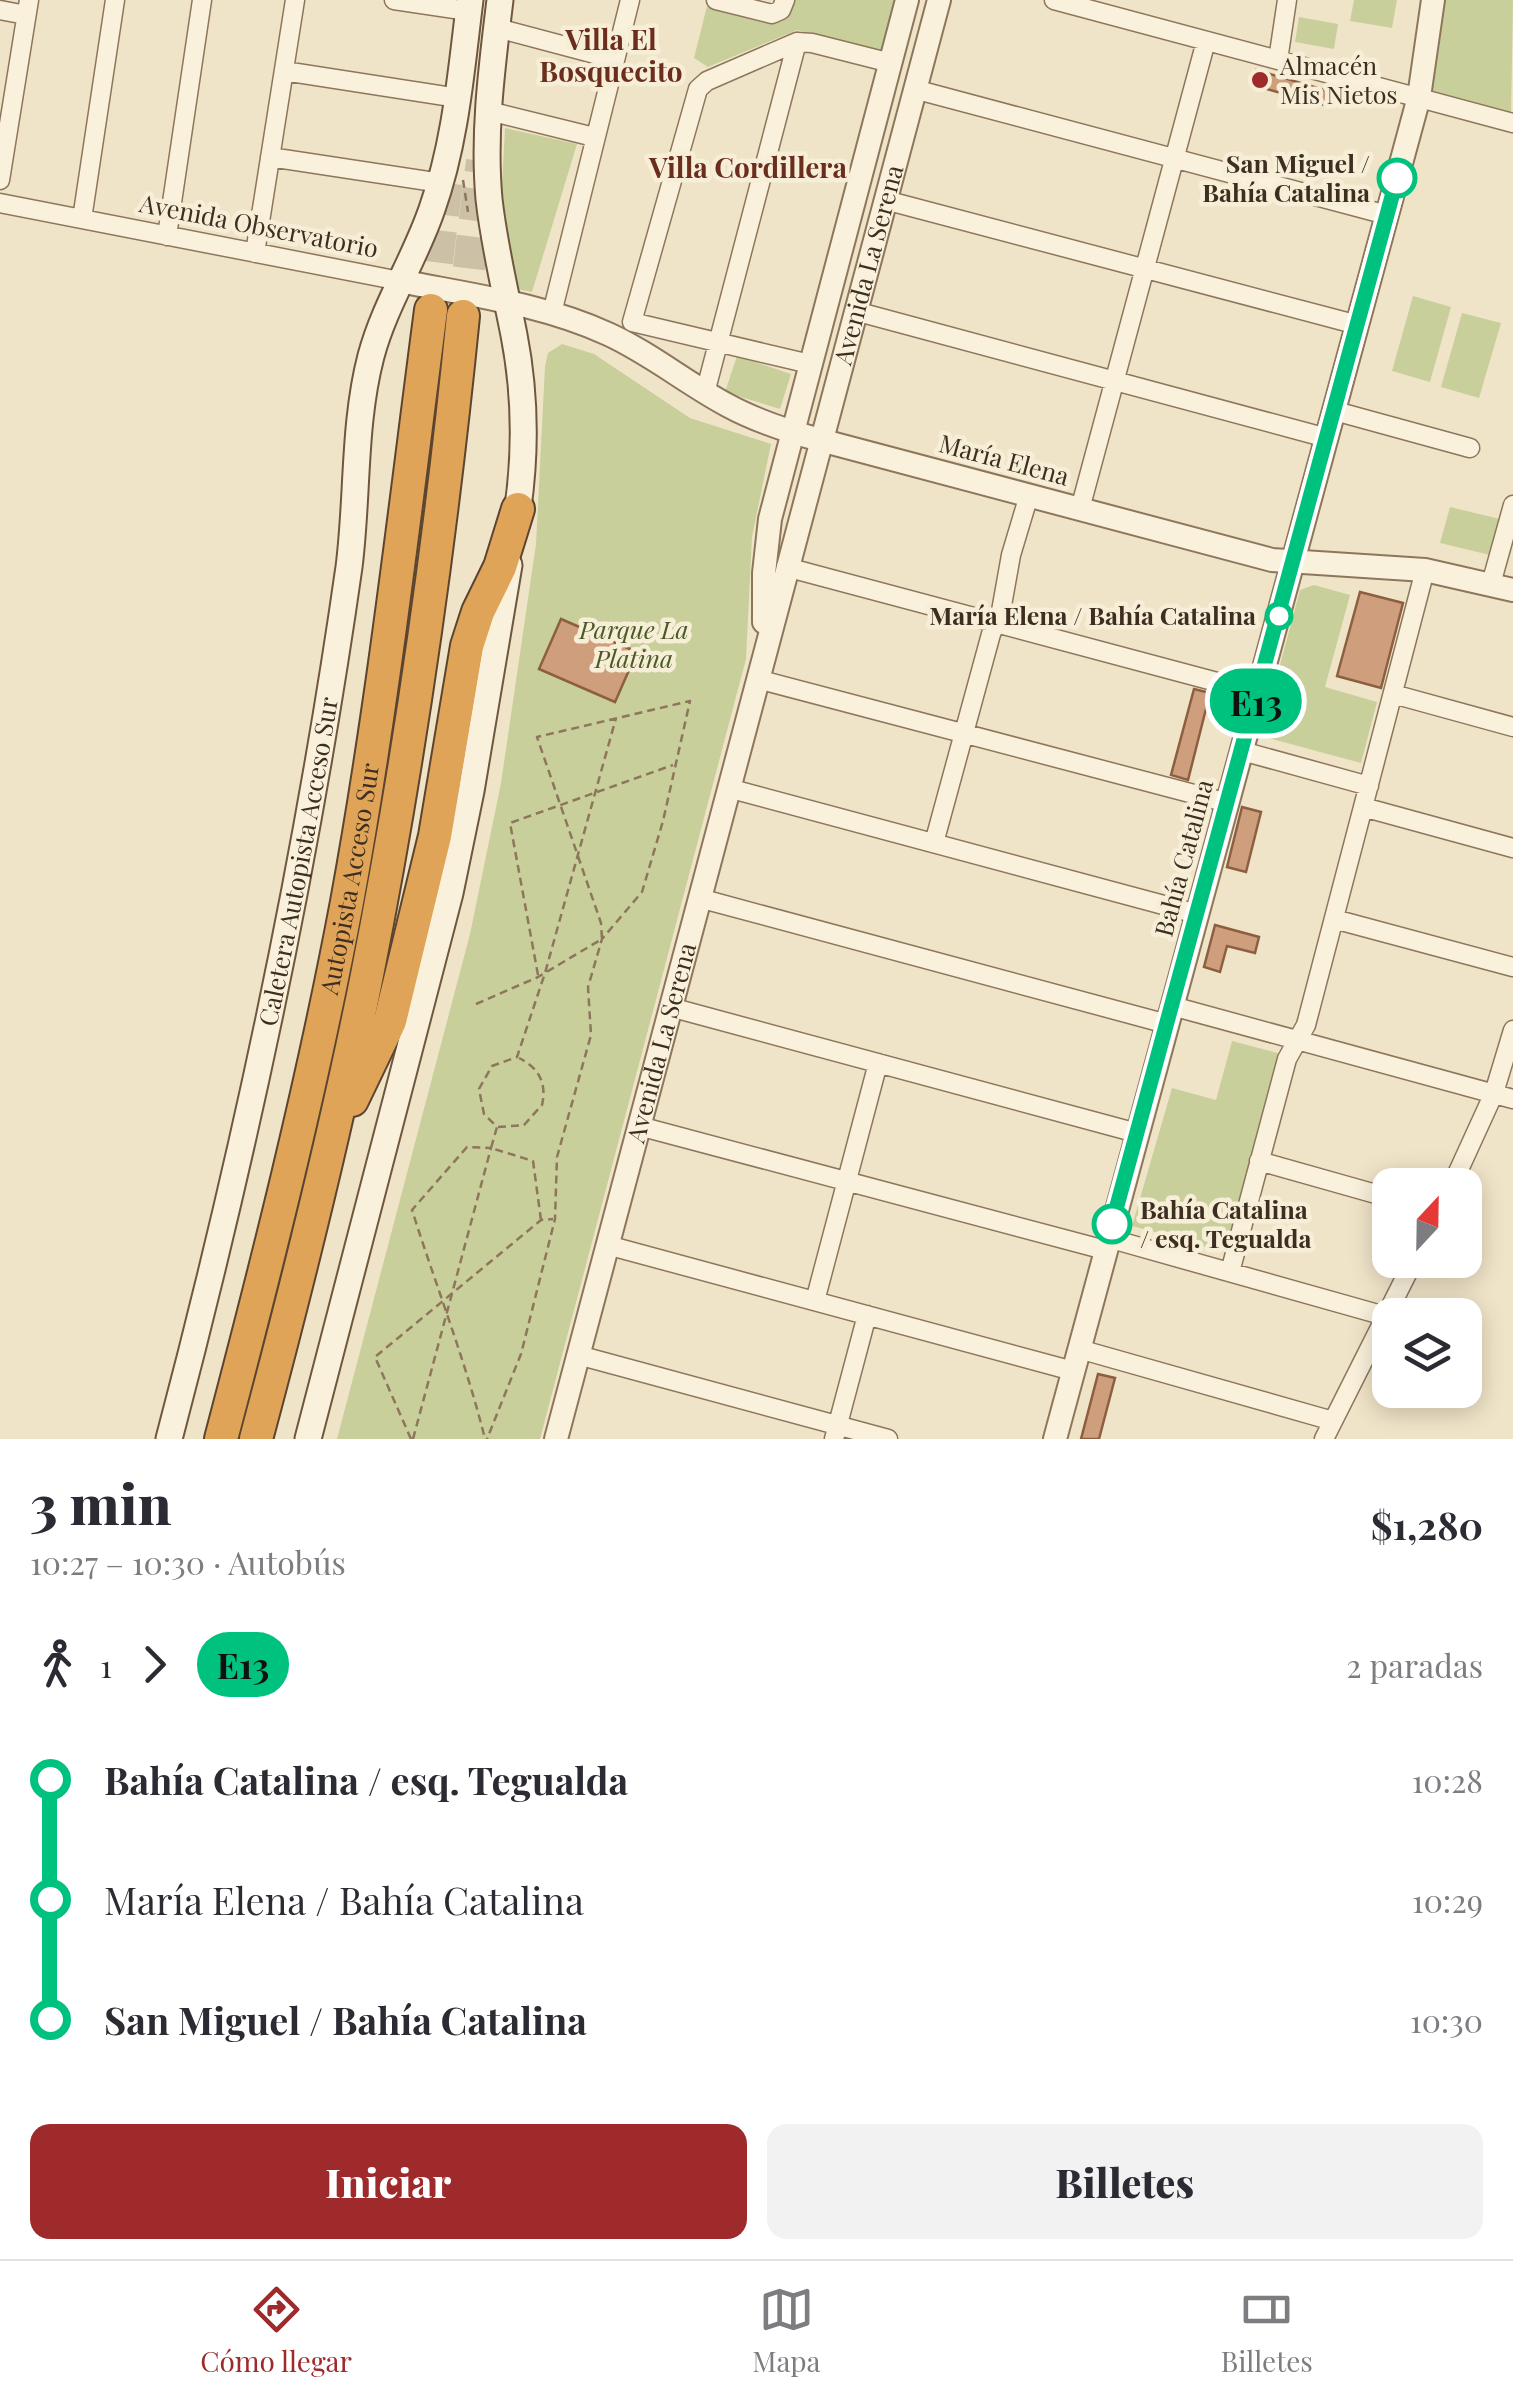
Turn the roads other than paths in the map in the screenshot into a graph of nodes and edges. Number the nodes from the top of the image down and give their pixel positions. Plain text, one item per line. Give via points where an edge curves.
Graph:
1 (115, 0) edge
2 (202, 0) edge
3 (295, 0) edge
4 (394, 0) edge
5 (500, 0) edge
6 (630, 0) edge
7 (716, 0) edge
8 (785, 0) edge
9 (908, 0) edge
10 (938, 0) edge
11 (1054, 0) edge
12 (1287, 0) edge
13 (1433, 0) edge
14 (1080, 4) edge
15 (469, 6) edge
16 (27, 7) edge
17 (0, 10) edge
18 (497, 28) junction
19 (1206, 40) junction
20 (797, 42) junction
21 (614, 59) junction
22 (1278, 60) junction
23 (890, 63) junction
24 (284, 71) junction
25 (914, 90) junction
26 (1419, 97) junction
27 (458, 98) junction
28 (489, 111) junction
29 (1513, 122) edge
30 (594, 137) junction
31 (270, 156) junction
32 (1174, 158) junction
33 (0, 180) edge
34 (441, 184) junction
35 (884, 200) junction
36 (0, 203) edge
37 (1387, 215) junction
38 (82, 219) junction
39 (167, 236) junction
40 (255, 253) junction
41 (1145, 269) junction
42 (400, 281) junction
43 (506, 302) junction
44 (855, 311) junction
45 (552, 314) junction
46 (1358, 325) junction
47 (716, 343) junction
48 (810, 364) junction
49 (1114, 381) junction
50 (705, 392) junction
51 (1335, 411) junction
52 (792, 432) junction
53 (1327, 438) junction
54 (820, 440) junction
55 (1470, 448) dead end
56 (1029, 496) junction
57 (1513, 505) edge
58 (1080, 509) junction
59 (518, 510) junction
60 (1294, 563) junction
61 (786, 567) junction
62 (1425, 570) junction
63 (1502, 587) edge
64 (996, 623) junction
65 (765, 645) junction
66 (756, 678) junction
67 (1258, 693) junction
68 (1393, 694) junction
69 (1513, 727) edge
70 (964, 733) junction
71 (1242, 751) junction
72 (1369, 786) junction
73 (728, 788) junction
74 (1228, 803) junction
75 (1363, 807) junction
76 (934, 844) junction
77 (1513, 848) edge
78 (698, 898) junction
79 (1198, 914) junction
80 (1334, 919) junction
81 (1513, 968) edge
82 (670, 1007) junction
83 (1170, 1015) junction
84 (1513, 1030) edge
85 (1297, 1040) junction
86 (878, 1063) junction
87 (1494, 1093) junction
88 (1513, 1099) edge
89 (639, 1126) junction
90 (1137, 1133) junction
91 (328, 1154) junction
92 (1259, 1161) junction
93 (1460, 1168) edge
94 (847, 1181) junction
95 (1372, 1193) edge
96 (608, 1244) junction
97 (1107, 1244) junction
98 (1230, 1272) junction
99 (815, 1300) junction
100 (1372, 1312) edge
101 (866, 1314) junction
102 (1372, 1344) edge
103 (578, 1355) junction
104 (1076, 1360) junction
105 (1333, 1421) junction
106 (835, 1432) edge
107 (168, 1439) edge
108 (221, 1439) edge
109 (256, 1439) edge
110 (308, 1439) edge
111 (556, 1439) edge
112 (888, 1439) edge
113 (1056, 1439) edge
114 (1324, 1439) edge

1 - 38 street
2 - 39 street
3 - 24 street
4 - 15 street
5 - 18 main road
6 - 21 street
7 - 8 street via 772,14
9 - 23 street, Avenida La Serena
10 - 25 street, Avenida La Serena
11 - 14 street
12 - 22 street
13 - 26 street, Bahía Catalina
14 - 19 street
15 - 27 main road
16 - 17 street
16 - 33 street
18 - 21 street
18 - 28 main road
19 - 22 street
19 - 32 street
20 - 23 street
20 - 47 street
20 - 47 street via 707,81 694,94 632,322
21 - 30 street
22 - 26 street
23 - 48 street, Avenida La Serena
24 - 27 street
24 - 31 street
25 - 32 street
25 - 35 street, Avenida La Serena
26 - 29 street
26 - 37 street, Bahía Catalina
27 - 34 main road
28 - 30 street
28 - 43 main road via 489,197
30 - 45 street
31 - 34 street
31 - 40 street
32 - 37 street
32 - 41 street
34 - 42 main road
35 - 41 street
35 - 44 street, Avenida La Serena
36 - 38 street, Avenida Observatorio
37 - 46 street, Bahía Catalina
38 - 39 street, Avenida Observatorio
39 - 40 street, Avenida Observatorio
40 - 42 street, Avenida Observatorio
41 - 46 street
41 - 49 street
42 - 43 street, Avenida Observatorio
42 - 107 main road, Caletera Autopista Acceso Sur via 361,403 349,567 282,969
43 - 45 street, María Elena
43 - 59 main road via 522,396
44 - 49 street
44 - 54 street, Avenida La Serena
45 - 50 street, María Elena via 623,342
46 - 51 street, Bahía Catalina
47 - 48 street
47 - 50 street
48 - 52 street, Avenida La Serena
49 - 53 street
49 - 58 street
50 - 52 street, María Elena
51 - 53 street, Bahía Catalina
51 - 55 street
52 - 54 street, María Elena
52 - 65 street, Avenida La Serena via 765,554
53 - 60 street, Bahía Catalina
54 - 56 street, María Elena
54 - 61 street, Avenida La Serena
56 - 58 street, María Elena
56 - 64 street
57 - 63 street
58 - 60 street, María Elena
59 - 91 highway via 471,633 431,854 390,1021
59 - 110 main road via 454,878
60 - 62 street, María Elena
60 - 67 street, Bahía Catalina
61 - 64 street
61 - 65 street, Avenida La Serena
62 - 63 street, María Elena
62 - 68 street
64 - 67 street
64 - 70 street
65 - 66 street, Avenida La Serena
66 - 70 street
66 - 73 street, Avenida La Serena
67 - 71 street, Bahía Catalina
68 - 69 street
68 - 72 street
70 - 74 street
70 - 76 street
71 - 72 street
71 - 74 street, Bahía Catalina
72 - 75 street
73 - 76 street
73 - 78 street, Avenida La Serena
74 - 79 street, Bahía Catalina
75 - 77 street
75 - 80 street
76 - 79 street
78 - 82 street, Avenida La Serena
78 - 83 street
79 - 83 street, Bahía Catalina
80 - 81 street
80 - 85 street
82 - 86 street
82 - 89 street, Avenida La Serena
83 - 85 street
83 - 90 street, Bahía Catalina
84 - 87 street
85 - 87 street
85 - 92 street
86 - 90 street
86 - 94 street
87 - 88 street
87 - 93 street
89 - 94 street
89 - 96 street, Avenida La Serena
90 - 97 street, Bahía Catalina
91 - 108 highway, Autopista Acceso Sur via 374,942 434,568 447,313 347,899 300,1130
91 - 109 highway, Autopista Acceso Sur
92 - 95 street
92 - 98 street
94 - 97 street
94 - 99 street
96 - 99 street
96 - 103 street, Avenida La Serena
97 - 98 street
97 - 104 street, Bahía Catalina
98 - 100 street
99 - 101 street
101 - 104 street
101 - 106 street
102 - 105 street
103 - 106 street
103 - 111 street, Avenida La Serena
104 - 105 street
104 - 113 street, Bahía Catalina
105 - 114 street
106 - 112 street

